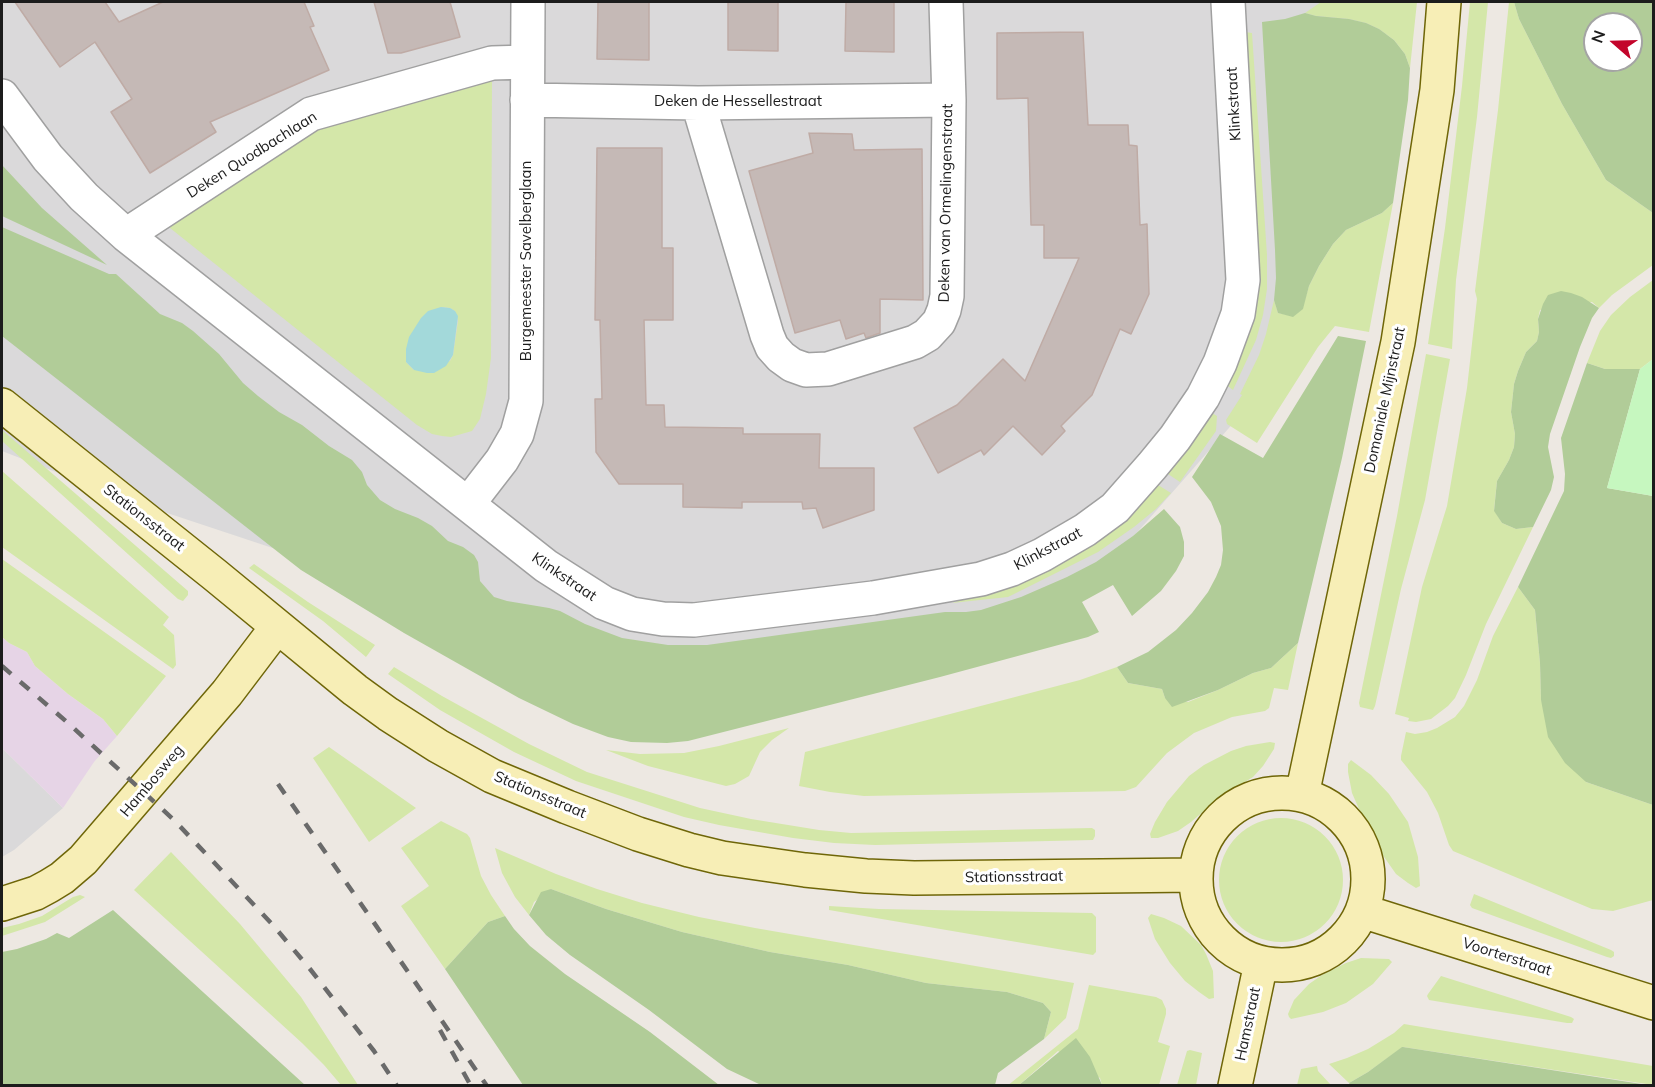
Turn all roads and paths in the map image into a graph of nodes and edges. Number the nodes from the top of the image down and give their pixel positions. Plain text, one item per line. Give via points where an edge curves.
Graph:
1 (528, 2) edge
2 (946, 2) edge
3 (1228, 2) edge
4 (1444, 2) edge
5 (527, 62) junction
6 (2, 96) edge
7 (527, 100) junction
8 (949, 100) junction
9 (698, 103) junction
10 (126, 236) junction
11 (2, 405) edge
12 (468, 504) junction
13 (277, 627) junction
14 (1302, 795) junction
15 (1196, 875) junction
16 (2, 904) edge
17 (1362, 911) junction
18 (1261, 963) junction
19 (1653, 1003) edge
20 (1235, 1086) edge

1 - 5 street, Burgemeester Savelberglaan
2 - 8 street, Deken van Ormelingenstraat
3 - 12 street, Klinkstraat via 1242,280 1238,314 1203,397 1174,438 1115,508 1085,530 1042,555 981,579 873,598 684,620 632,614 604,603 546,566
4 - 14 main road, Domaniale Mijnstraat via 1437,90 1398,342
5 - 7 street, Burgemeester Savelberglaan
5 - 10 street, Deken Quodbachlaan via 492,63 311,114
6 - 10 street via 48,158
7 - 9 street, Deken de Hessellestraat
7 - 12 street, Burgemeester Savelberglaan via 526,401 512,443
8 - 9 street, Deken de Hessellestraat
8 - 9 street, Deken van Ormelingenstraat via 947,296 939,322 915,342 828,369 806,370 781,357 767,335
10 - 12 street
11 - 13 main road, Stationsstraat
13 - 15 main road, Stationsstraat via 388,714 484,772 604,822 689,850 722,858 866,876
13 - 16 main road, Hambosweg via 227,693 83,860 49,886
14 - 15 main road via 1280,792 1259,795 1239,804 1208,834 1199,854
14 - 17 main road via 1324,804 1344,819 1359,839 1368,887
15 - 18 main road via 1198,899 1221,940 1239,954
17 - 18 main road via 1352,929 1321,956 1302,963
17 - 19 main road, Voorterstraat
18 - 20 main road, Hamstraat

